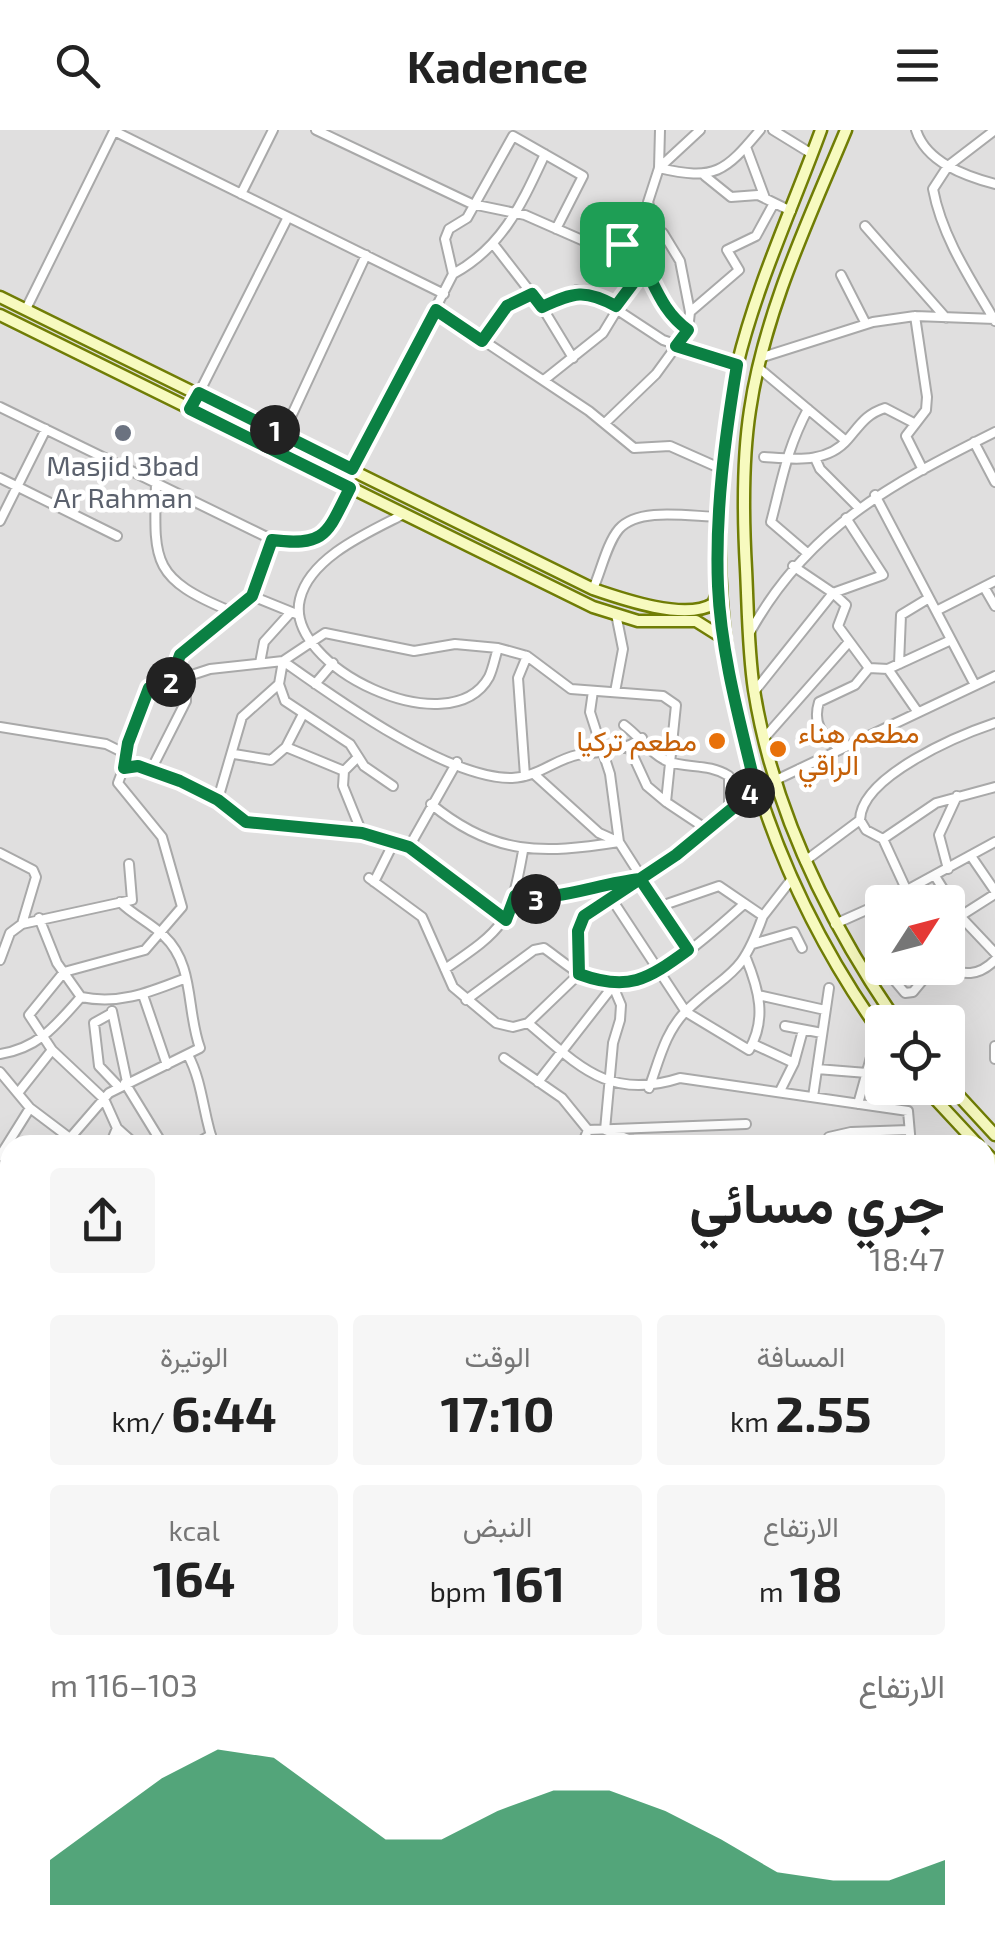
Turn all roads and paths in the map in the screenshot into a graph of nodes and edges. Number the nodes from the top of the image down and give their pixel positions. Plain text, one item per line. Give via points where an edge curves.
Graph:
1 (273, 130) edge
2 (316, 130) edge
3 (673, 130) edge
4 (700, 130) edge
5 (760, 130) edge
6 (773, 130) edge
7 (821, 130) edge
8 (846, 130) edge
9 (916, 130) edge
10 (995, 130) edge
11 (515, 133) edge
12 (661, 135) edge
13 (746, 147) junction
14 (545, 154) junction
15 (812, 154) junction
16 (948, 166) junction
17 (660, 168) junction
18 (704, 176) junction
19 (995, 184) edge
20 (241, 194) junction
21 (770, 200) junction
22 (472, 204) junction
23 (792, 210) junction
24 (515, 216) junction
25 (288, 217) junction
26 (865, 226) dead end
27 (556, 229) junction
28 (657, 231) junction
29 (628, 241) junction
30 (494, 245) junction
31 (608, 247) junction
32 (366, 255) junction
33 (454, 274) junction
34 (841, 275) dead end
35 (444, 294) junction
36 (532, 294) junction
37 (1, 297) edge
38 (616, 306) junction
39 (542, 307) junction
40 (26, 309) junction
41 (436, 310) junction
42 (690, 312) junction
43 (0, 315) edge
44 (914, 316) junction
45 (946, 318) junction
46 (995, 320) edge
47 (866, 324) junction
48 (688, 330) junction
49 (482, 341) junction
50 (676, 346) junction
51 (70, 349) junction
52 (108, 349) junction
53 (573, 358) junction
54 (761, 363) junction
55 (737, 365) junction
56 (544, 380) junction
57 (199, 393) junction
58 (0, 406) edge
59 (190, 409) junction
60 (808, 409) junction
61 (912, 422) junction
62 (605, 423) junction
63 (46, 429) junction
64 (995, 432) edge
65 (283, 434) junction
66 (846, 442) junction
67 (974, 442) junction
68 (764, 456) dead end
69 (784, 458) junction
70 (815, 458) junction
71 (352, 469) junction
72 (724, 470) junction
73 (923, 470) junction
74 (0, 478) edge
75 (995, 482) edge
76 (156, 483) junction
77 (17, 487) junction
78 (350, 488) junction
79 (875, 495) junction
80 (858, 508) junction
81 (404, 514) junction
82 (720, 517) junction
83 (846, 518) junction
84 (0, 521) edge
85 (117, 536) dead end
86 (272, 540) junction
87 (806, 552) junction
88 (793, 566) junction
89 (995, 581) edge
90 (984, 587) junction
91 (594, 588) junction
92 (718, 588) junction
93 (833, 593) junction
94 (252, 596) junction
95 (929, 598) junction
96 (995, 606) edge
97 (230, 611) junction
98 (936, 612) junction
99 (295, 613) junction
100 (616, 614) junction
101 (749, 634) junction
102 (311, 639) junction
103 (724, 639) junction
104 (951, 640) junction
105 (848, 642) junction
106 (498, 648) junction
107 (527, 656) junction
108 (283, 660) junction
109 (260, 663) junction
110 (333, 663) junction
111 (899, 664) junction
112 (869, 668) junction
113 (888, 669) junction
114 (995, 676) edge
115 (182, 678) junction
116 (279, 684) junction
117 (315, 684) junction
118 (975, 685) junction
119 (593, 691) junction
120 (615, 692) junction
121 (754, 692) junction
122 (916, 711) junction
123 (303, 714) junction
124 (995, 723) edge
125 (624, 725) dead end
126 (0, 727) edge
127 (766, 736) junction
128 (642, 738) junction
129 (286, 747) junction
130 (629, 747) junction
131 (839, 749) junction
132 (126, 754) junction
133 (234, 754) junction
134 (602, 755) junction
135 (357, 758) junction
136 (457, 762) junction
137 (672, 763) junction
138 (124, 768) junction
139 (151, 770) junction
140 (344, 770) junction
141 (530, 775) junction
142 (776, 780) junction
143 (393, 786) dead end
144 (995, 787) edge
145 (756, 789) junction
146 (957, 796) junction
147 (218, 800) junction
148 (666, 802) junction
149 (432, 804) junction
150 (729, 812) junction
151 (860, 820) junction
152 (708, 830) junction
153 (362, 833) junction
154 (883, 838) junction
155 (394, 842) junction
156 (619, 842) junction
157 (994, 846) edge
158 (409, 847) junction
159 (522, 850) junction
160 (0, 852) edge
161 (971, 856) junction
162 (805, 861) junction
163 (128, 864) dead end
164 (948, 869) junction
165 (936, 876) junction
166 (640, 879) junction
167 (792, 880) junction
168 (905, 885) edge
169 (920, 885) edge
170 (941, 885) edge
171 (995, 892) edge
172 (515, 896) junction
173 (611, 898) junction
174 (120, 902) junction
175 (744, 904) junction
176 (661, 906) junction
177 (865, 911) edge
178 (965, 913) edge
179 (762, 916) junction
180 (38, 918) junction
181 (506, 920) junction
182 (965, 923) edge
183 (22, 924) junction
184 (836, 924) junction
185 (162, 933) junction
186 (753, 944) junction
187 (802, 948) dead end
188 (688, 950) junction
189 (746, 958) junction
190 (0, 960) edge
191 (993, 960) edge
192 (445, 968) junction
193 (660, 970) junction
194 (64, 972) junction
195 (579, 974) junction
196 (965, 974) edge
197 (995, 977) edge
198 (186, 978) junction
199 (897, 985) edge
200 (919, 985) edge
201 (613, 986) junction
202 (829, 988) dead end
203 (143, 995) junction
204 (758, 995) junction
205 (81, 996) junction
206 (466, 1000) junction
207 (110, 1002) junction
208 (886, 1005) edge
209 (865, 1009) edge
210 (825, 1010) junction
211 (686, 1012) junction
212 (112, 1013) junction
213 (528, 1023) junction
214 (785, 1026) dead end
215 (803, 1030) junction
216 (822, 1034) junction
217 (43, 1039) junction
218 (753, 1044) junction
219 (995, 1046) edge
220 (52, 1050) junction
221 (560, 1051) junction
222 (0, 1054) edge
223 (188, 1055) junction
224 (504, 1058) dead end
225 (995, 1059) edge
226 (794, 1063) junction
227 (167, 1064) junction
228 (817, 1069) junction
229 (0, 1072) edge
230 (865, 1073) edge
231 (865, 1080) edge
232 (538, 1082) junction
233 (608, 1083) junction
234 (124, 1084) junction
235 (649, 1088) junction
236 (780, 1091) junction
237 (18, 1092) junction
238 (813, 1096) junction
239 (104, 1099) junction
240 (965, 1102) edge
241 (858, 1104) junction
242 (940, 1105) edge
243 (30, 1108) junction
244 (746, 1124) dead end
245 (0, 1127) edge
246 (118, 1128) junction
247 (588, 1130) junction
248 (605, 1130) junction
249 (908, 1130) junction
250 (12, 1133) joint
251 (59, 1135) edge
252 (73, 1135) edge
253 (115, 1135) edge
254 (125, 1135) edge
255 (157, 1135) edge
256 (210, 1135) edge
257 (586, 1135) edge
258 (618, 1135) edge
259 (838, 1135) edge
260 (909, 1135) edge
261 (969, 1135) edge
262 (995, 1135) edge

1 - 20 street
2 - 22 street
3 - 12 street
4 - 17 street
5 - 13 street
6 - 15 street
7 - 15 main road
8 - 54 main road via 792,261
9 - 16 street via 927,151
10 - 16 street
11 - 14 street
11 - 22 street
12 - 17 street
13 - 18 street via 728,166
13 - 21 street
14 - 24 street
14 - 27 street via 583,176
15 - 23 main road
16 - 19 street
16 - 46 street via 933,190 936,208
17 - 18 street
17 - 28 street via 648,202
18 - 21 street via 731,197
20 - 25 street
20 - 40 street via 114,131
21 - 23 street
21 - 42 street via 756,236 727,250 740,270
22 - 24 street
22 - 33 street via 467,218 448,229
23 - 55 main road
24 - 27 street
24 - 30 street
25 - 32 street
25 - 57 street
26 - 45 street
27 - 31 street
28 - 29 street
28 - 42 street via 680,261
29 - 31 street
29 - 48 street via 646,263 664,312
30 - 33 street
30 - 36 street
31 - 38 street via 634,282
32 - 35 street
32 - 65 street
33 - 35 street
34 - 47 street
35 - 41 street
36 - 39 street
36 - 49 street via 507,306
37 - 40 main road
38 - 39 street via 577,290
38 - 50 street
38 - 53 street via 603,333
39 - 53 street
40 - 52 main road
41 - 49 street
41 - 71 street
42 - 48 street
43 - 51 main road
44 - 45 street
44 - 47 street
44 - 61 street via 927,397 926,410
45 - 46 street
47 - 54 street
48 - 50 street
49 - 56 street
50 - 55 street
50 - 62 street
51 - 52 main road via 114,363
51 - 59 main road
52 - 57 main road
53 - 56 street
54 - 60 street
54 - 101 main road via 750,408 743,500
55 - 72 main road
56 - 62 street
57 - 59 main road
57 - 65 main road
58 - 63 street
59 - 78 main road
60 - 66 street
60 - 69 street
61 - 66 street via 885,408 872,412
61 - 73 street via 906,436
62 - 72 street via 634,448 670,446
63 - 76 street
63 - 77 street
64 - 67 street
65 - 71 main road
66 - 70 street
67 - 73 street
67 - 75 street
68 - 69 street
69 - 70 street
69 - 87 street via 784,487 771,522
70 - 80 street
71 - 91 main road
72 - 82 main road
73 - 79 street
74 - 77 street
76 - 86 street
76 - 97 street via 159,562 182,588
77 - 84 street
77 - 85 street
78 - 81 main road
78 - 86 street via 322,536 306,544
79 - 80 street
79 - 95 street
80 - 83 street
81 - 99 street via 323,563
81 - 100 main road
82 - 91 street via 630,521 618,530
82 - 92 main road
83 - 87 street
83 - 93 street via 883,575
86 - 94 street
87 - 88 street
88 - 93 street
88 - 101 street
89 - 90 street
90 - 96 street
90 - 98 street
91 - 92 main road via 632,602 694,609 714,604
92 - 103 main road
93 - 105 street via 846,605 838,626
93 - 121 street
94 - 97 street
94 - 99 street
95 - 98 street
95 - 111 street via 901,615
97 - 115 street via 180,655
98 - 104 street
99 - 102 street
99 - 109 street via 264,642
100 - 103 main road via 696,622
100 - 120 street via 623,649
101 - 121 main road
102 - 106 street via 348,635 414,652 455,644
102 - 108 street
102 - 110 street
103 - 145 main road
104 - 111 street
104 - 118 street
105 - 112 street
105 - 127 street
106 - 107 street
106 - 110 street via 481,687 453,703 407,701 351,680
107 - 119 street via 571,689
107 - 141 street via 518,678
108 - 109 street
108 - 116 street
108 - 117 street
109 - 115 street
110 - 117 street
111 - 113 street
112 - 113 street
112 - 131 street via 855,685 819,702 820,732
113 - 122 street
114 - 118 street
115 - 132 street via 149,688
115 - 139 street via 186,702
116 - 123 street via 285,700
116 - 133 street via 242,717
117 - 136 street via 383,730
118 - 122 street
119 - 120 street
119 - 134 street via 590,712
120 - 137 street via 663,696 676,704
121 - 127 main road
122 - 131 street
123 - 129 street
123 - 135 street via 350,744
124 - 151 street via 921,755 882,783
125 - 128 street
126 - 132 street via 106,744
127 - 142 main road
128 - 130 street
128 - 137 street
129 - 133 street via 271,760
129 - 140 street
130 - 134 street
130 - 148 street via 647,786
131 - 142 street
132 - 138 street
133 - 147 street
134 - 141 street via 577,756
134 - 156 street
135 - 140 street
135 - 143 street
136 - 141 street via 510,778
136 - 149 street
137 - 148 street
137 - 150 street via 713,766 729,776
138 - 139 street
138 - 185 street via 118,783 162,837 182,907
139 - 147 street
140 - 153 street via 342,786
141 - 156 street
142 - 162 main road
144 - 146 street
145 - 150 street
145 - 167 main road
146 - 154 street
146 - 164 street via 939,834
147 - 153 street via 246,822
148 - 152 street
149 - 158 street
149 - 159 street via 472,835
150 - 152 street
151 - 154 street
151 - 162 street
152 - 166 street
153 - 155 street
154 - 168 street
155 - 158 street
155 - 192 street via 372,880 422,917
156 - 159 street
156 - 166 street
157 - 161 street
158 - 181 street
159 - 172 street
160 - 183 street via 36,876
161 - 164 street
161 - 171 street
162 - 184 main road
163 - 174 street via 132,900
164 - 165 street
165 - 169 street
165 - 170 street
166 - 172 street via 565,896
166 - 173 street
166 - 176 street
167 - 179 street
167 - 209 main road
171 - 178 street
172 - 181 street
173 - 193 street
173 - 195 street via 584,916
174 - 180 street
174 - 185 street
175 - 176 street via 720,886
175 - 179 street
175 - 188 street
176 - 188 street
177 - 184 street
179 - 186 street
180 - 183 street
180 - 194 street
181 - 192 street
182 - 191 street
183 - 190 street via 10,933
184 - 208 main road
185 - 194 street via 145,950
185 - 198 street via 178,952
186 - 187 street via 794,932
186 - 189 street
188 - 193 street
189 - 204 street
189 - 211 street
191 - 196 street via 982,972
191 - 197 street
192 - 206 street
193 - 201 street
193 - 211 street
194 - 205 street
194 - 217 street via 29,1015
195 - 201 street
195 - 206 street via 544,948 534,950
195 - 213 street
198 - 203 street
198 - 223 street via 200,1048
199 - 200 street via 904,993
201 - 221 street
201 - 233 street via 621,1005
202 - 210 street
203 - 207 street
203 - 227 street
204 - 210 street
204 - 218 street via 761,1028
205 - 207 street
205 - 217 street
206 - 213 street via 496,1023
207 - 212 street
210 - 216 street
211 - 218 street via 749,1050
211 - 235 street via 668,1036
212 - 234 street
212 - 234 street via 96,1020 99,1066
213 - 221 street
214 - 215 street
215 - 216 street
215 - 226 street
216 - 228 street
217 - 220 street
217 - 222 street via 25,1051
218 - 226 street
219 - 225 street
220 - 237 street
220 - 239 street
221 - 232 street
221 - 233 street
223 - 227 street
223 - 256 street
224 - 232 street
226 - 236 street
227 - 234 street
228 - 230 street
228 - 238 street
229 - 237 street
231 - 241 street
232 - 247 street via 562,1098
233 - 235 street
233 - 248 street
234 - 239 street
234 - 255 street
235 - 236 street via 680,1078
236 - 238 street
237 - 243 street
238 - 241 street
239 - 246 street
239 - 252 street
240 - 262 main road
241 - 249 street via 908,1111
242 - 261 main road
243 - 250 street
243 - 251 street
244 - 248 street
245 - 250 street
246 - 253 street
246 - 254 street
247 - 248 street
247 - 257 street
248 - 258 street
249 - 259 street
249 - 260 street

